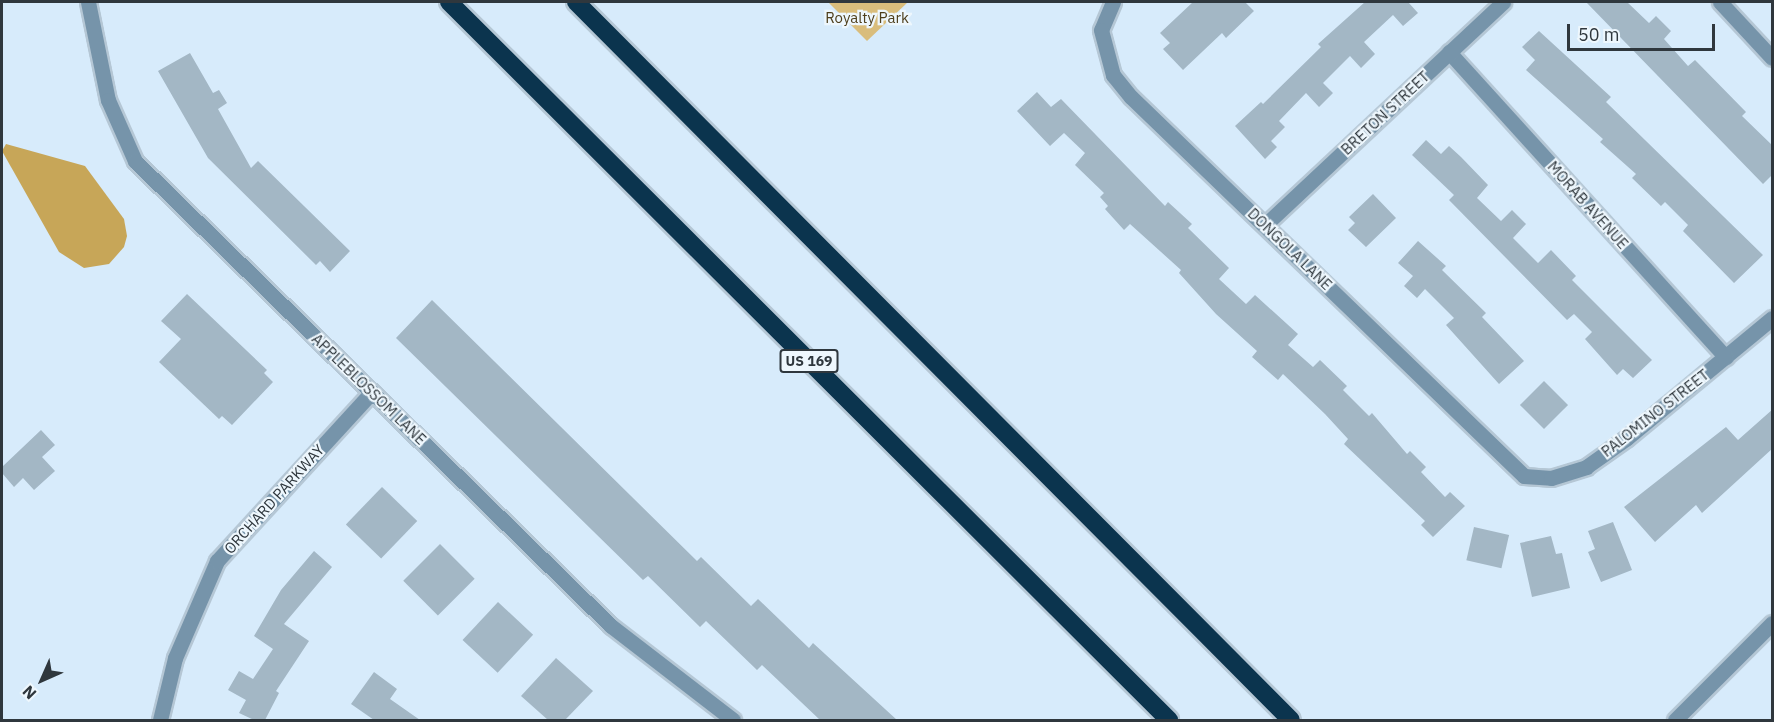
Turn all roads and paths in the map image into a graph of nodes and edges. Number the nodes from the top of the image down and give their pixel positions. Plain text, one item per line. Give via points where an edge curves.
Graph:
1 (88, 2) edge
2 (449, 2) edge
3 (576, 2) edge
4 (1113, 2) edge
5 (1503, 2) edge
6 (1720, 2) edge
7 (1449, 52) junction
8 (1773, 58) edge
9 (1266, 224) junction
10 (1773, 318) edge
11 (1726, 357) junction
12 (372, 392) junction
13 (1524, 476) joint
14 (1773, 623) edge
15 (160, 720) edge
16 (733, 720) edge
17 (1169, 720) edge
18 (1291, 720) edge
19 (1675, 720) edge

1 - 12 street, APPLEBLOSSOM LANE via 108,100 135,161
2 - 17 highway, US 169
3 - 18 highway
4 - 9 street, DONGOLA LANE via 1101,30 1113,75 1153,119
5 - 7 street, BRETON STREET
6 - 8 street
7 - 9 street, BRETON STREET
7 - 11 street, MORAB AVENUE
9 - 13 street, DONGOLA LANE
10 - 11 street, PALOMINO STREET
11 - 13 street, PALOMINO STREET via 1586,467 1551,478
12 - 15 street, ORCHARD PARKWAY via 217,561 175,658
12 - 16 street, APPLEBLOSSOM LANE via 611,626
14 - 19 street

